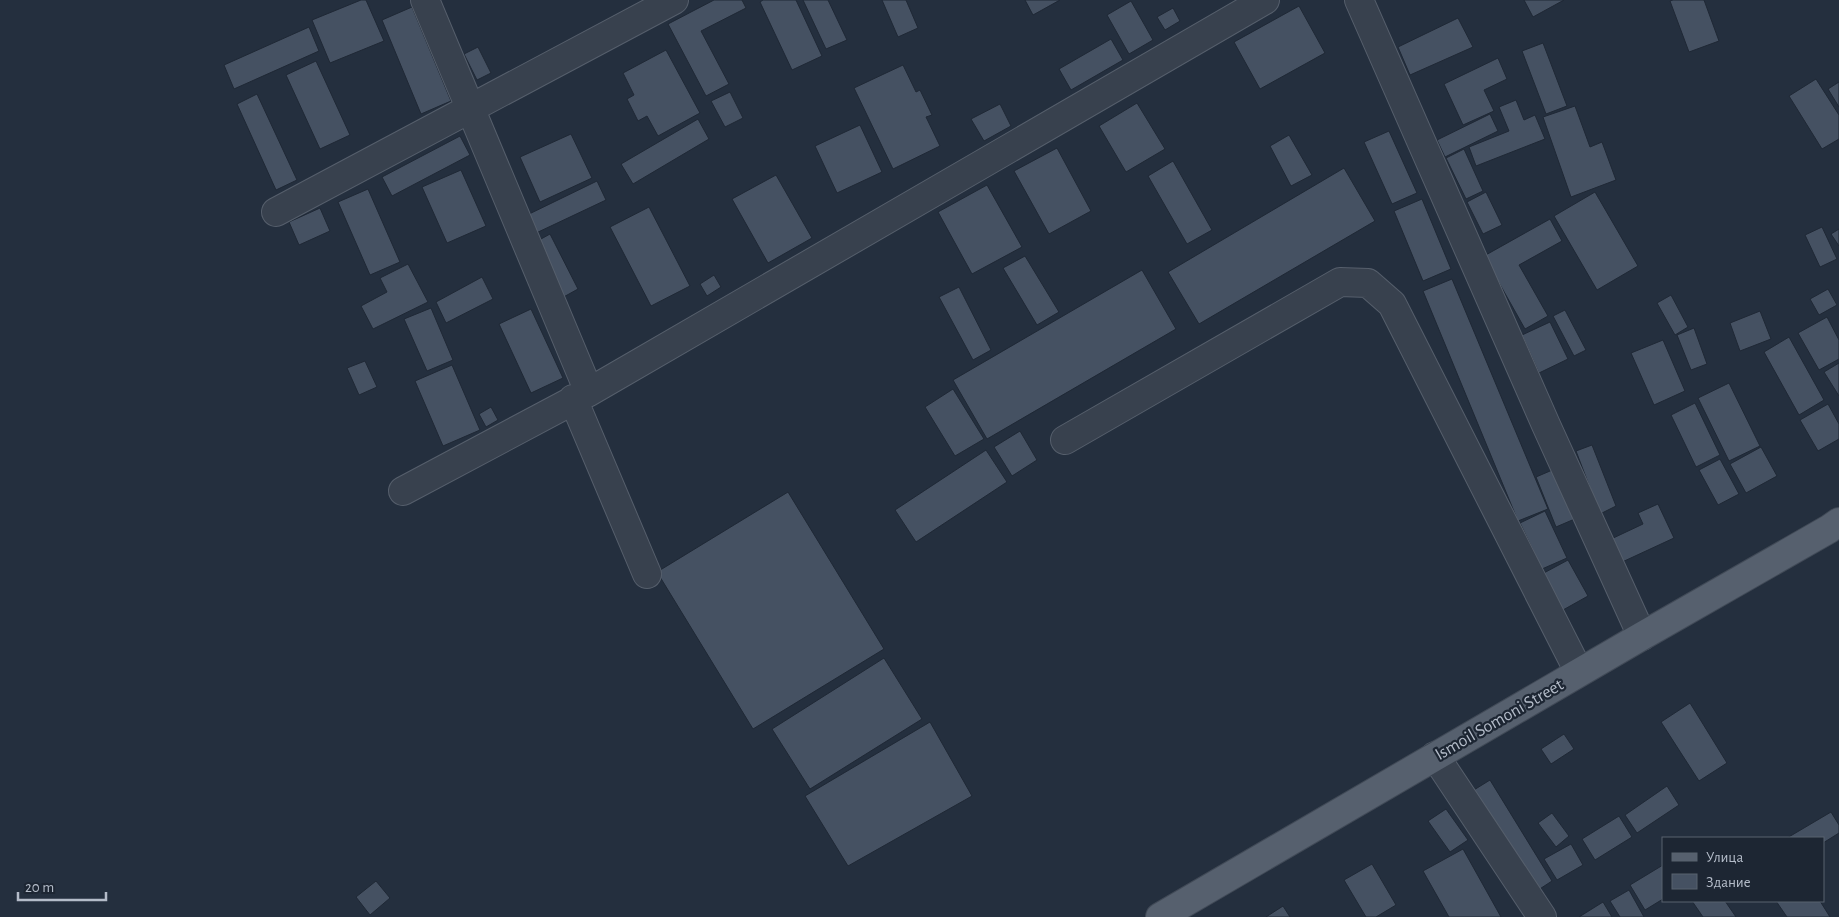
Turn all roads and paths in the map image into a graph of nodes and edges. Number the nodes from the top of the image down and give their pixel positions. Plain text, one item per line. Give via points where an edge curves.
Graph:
1 (425, 0) edge
2 (674, 0) edge
3 (1264, 0) edge
4 (1359, 0) edge
5 (469, 109) junction
6 (276, 212) dead end
7 (581, 396) junction
8 (1065, 440) dead end
9 (403, 490) dead end
10 (1839, 522) edge
11 (647, 574) dead end
12 (1642, 636) junction
13 (1579, 672) junction
14 (1435, 756) junction
15 (1160, 917) edge
16 (1542, 917) edge

1 - 5 street
2 - 5 street
3 - 7 street
4 - 12 street
5 - 6 street
5 - 7 street
7 - 9 street
7 - 11 street
8 - 13 street via 1340,282 1368,283 1392,304
10 - 12 main road, Ismoil Somoni Street
12 - 13 main road, Ismoil Somoni Street
13 - 14 main road, Ismoil Somoni Street
14 - 15 main road, Ismoil Somoni Street
14 - 16 street

